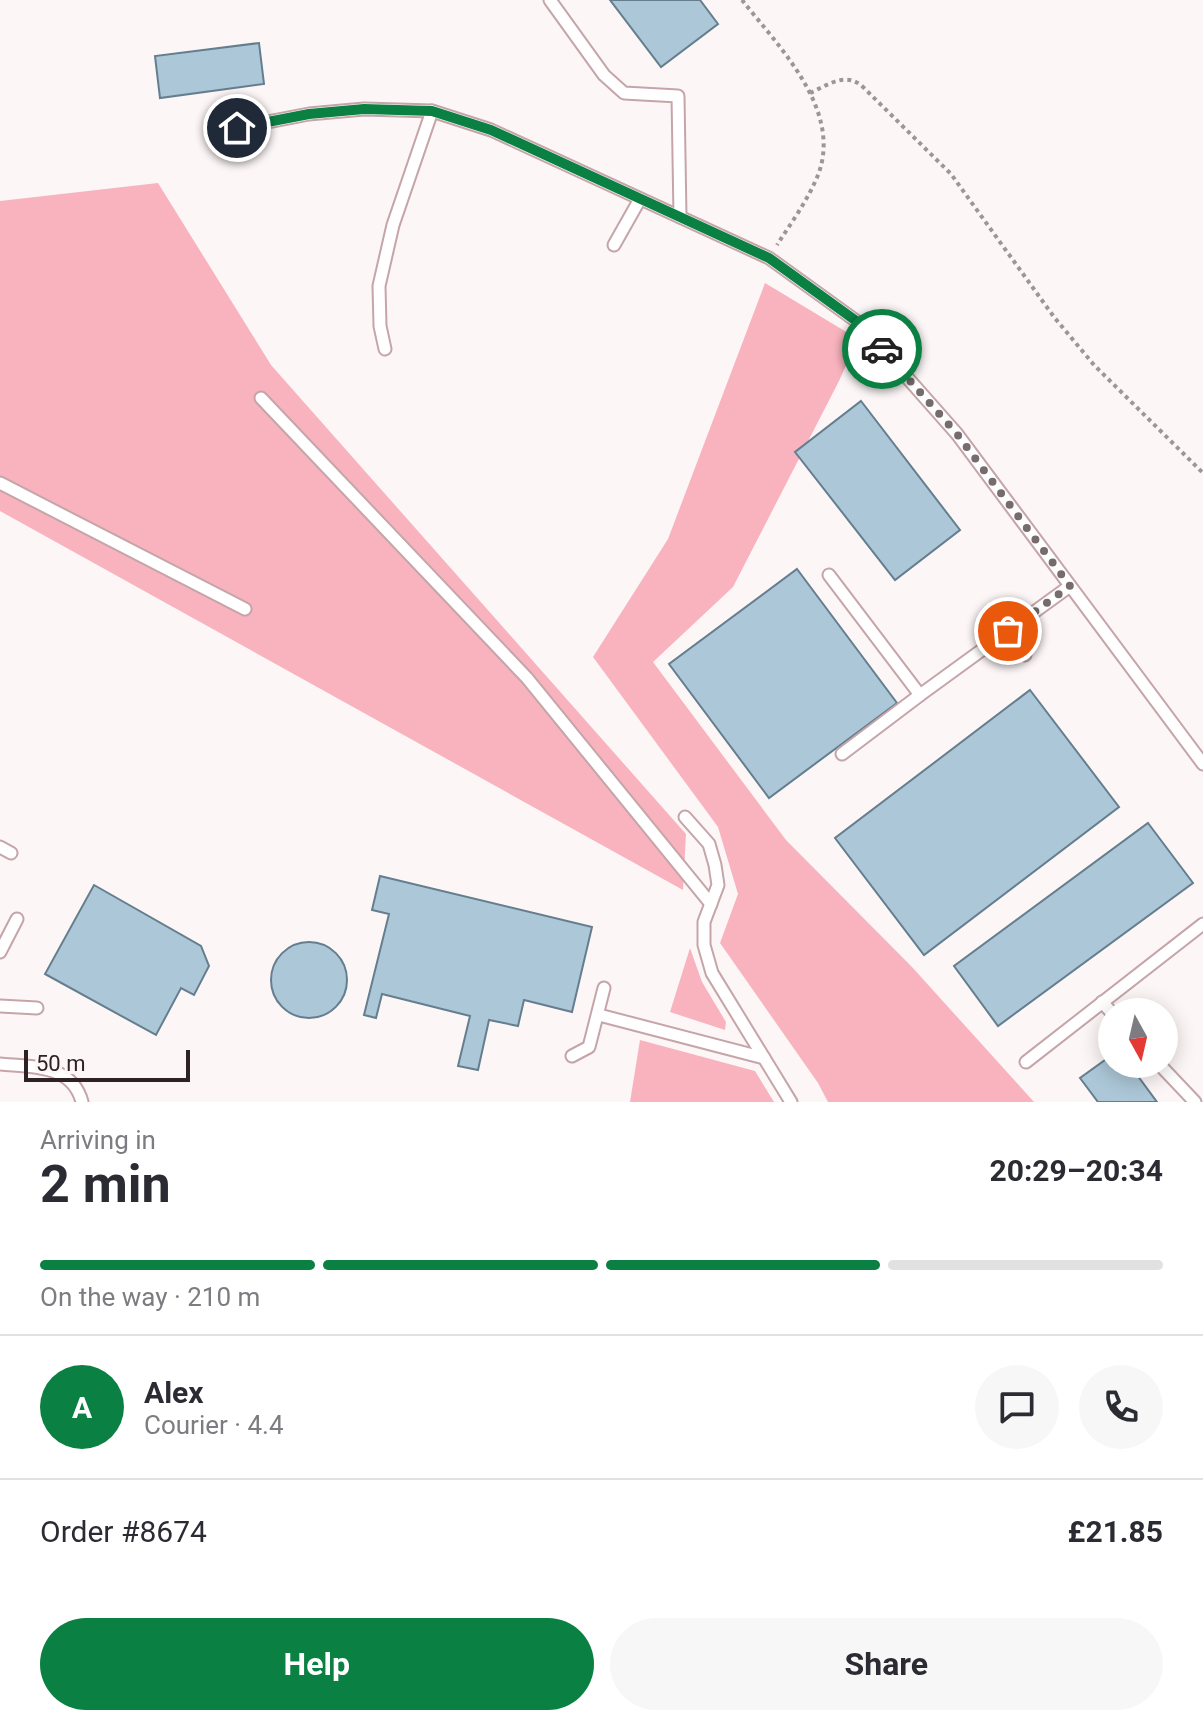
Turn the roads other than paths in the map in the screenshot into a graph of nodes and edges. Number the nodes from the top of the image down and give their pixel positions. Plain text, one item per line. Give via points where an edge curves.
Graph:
1 (550, 0) edge
2 (432, 111) junction
3 (237, 128) dead end
4 (640, 199) junction
5 (680, 217) junction
6 (614, 245) dead end
7 (385, 349) dead end
8 (261, 398) dead end
9 (0, 483) edge
10 (829, 575) dead end
11 (1070, 586) junction
12 (245, 609) dead end
13 (1008, 631) junction
14 (1025, 655) dead end
15 (920, 695) junction
16 (842, 754) dead end
17 (1203, 764) edge
18 (685, 817) dead end
19 (711, 904) junction
20 (17, 919) dead end
21 (1203, 924) edge
22 (0, 952) edge
23 (604, 988) dead end
24 (1107, 998) edge
25 (1098, 1005) edge
26 (0, 1006) edge
27 (37, 1008) dead end
28 (599, 1015) junction
29 (572, 1056) dead end
30 (764, 1058) junction
31 (1026, 1062) dead end
32 (0, 1064) edge
33 (1172, 1078) edge
34 (82, 1102) edge
35 (791, 1102) edge
36 (1195, 1102) edge

1 - 5 lane via 604,75 624,93 678,96
2 - 3 lane via 364,109
2 - 4 lane via 491,130
2 - 7 lane via 393,225 379,286
4 - 5 lane
4 - 6 lane
5 - 11 lane via 769,258 859,323 957,434
8 - 19 lane via 527,678
9 - 12 lane
10 - 15 lane
11 - 13 lane
11 - 17 lane
13 - 14 lane
13 - 15 lane
15 - 16 lane
18 - 19 lane via 709,844 718,885
19 - 30 lane via 704,945 712,973
20 - 22 lane
21 - 24 lane
23 - 28 lane
25 - 31 lane
26 - 27 lane
28 - 29 lane via 589,1047
28 - 30 lane
30 - 35 lane
32 - 34 lane via 43,1067 63,1075 79,1089
33 - 36 lane

